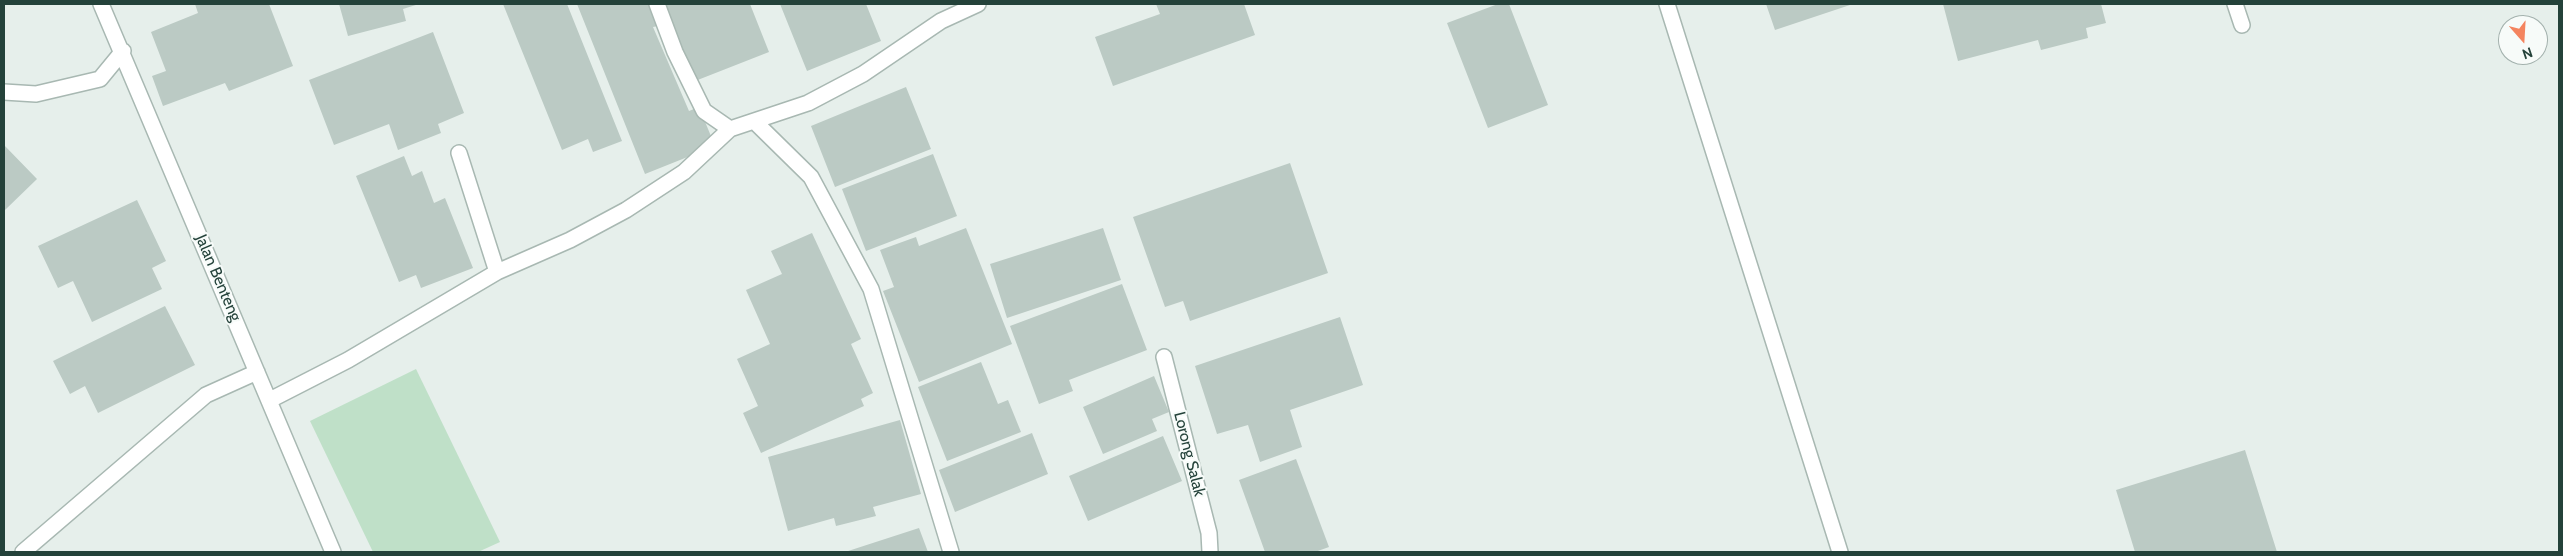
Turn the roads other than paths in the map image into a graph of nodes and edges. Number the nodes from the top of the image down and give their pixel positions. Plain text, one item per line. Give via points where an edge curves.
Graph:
1 (102, 4) edge
2 (657, 4) edge
3 (978, 4) edge
4 (1667, 4) edge
5 (2234, 4) edge
6 (2242, 24) dead end
7 (123, 51) junction
8 (4, 92) edge
9 (755, 122) junction
10 (730, 129) junction
11 (459, 153) dead end
12 (497, 272) junction
13 (1164, 357) dead end
14 (257, 372) junction
15 (270, 400) junction
16 (23, 552) edge
17 (333, 552) edge
18 (951, 552) edge
19 (1210, 552) edge
20 (1840, 552) edge

1 - 7 street, Jalan Benteng
2 - 10 street via 675,52 704,111
3 - 9 street via 941,21 863,74 808,103
4 - 20 street
5 - 6 street
7 - 8 street via 100,79 36,94
7 - 14 street, Jalan Benteng
9 - 10 street
9 - 18 street via 811,177 871,289
10 - 12 street via 684,172 626,210 570,240
11 - 12 street
12 - 15 street via 348,360
13 - 19 street, Lorong Salak via 1209,533
14 - 15 street, Jalan Benteng
14 - 16 street via 206,395
15 - 17 street, Jalan Benteng

